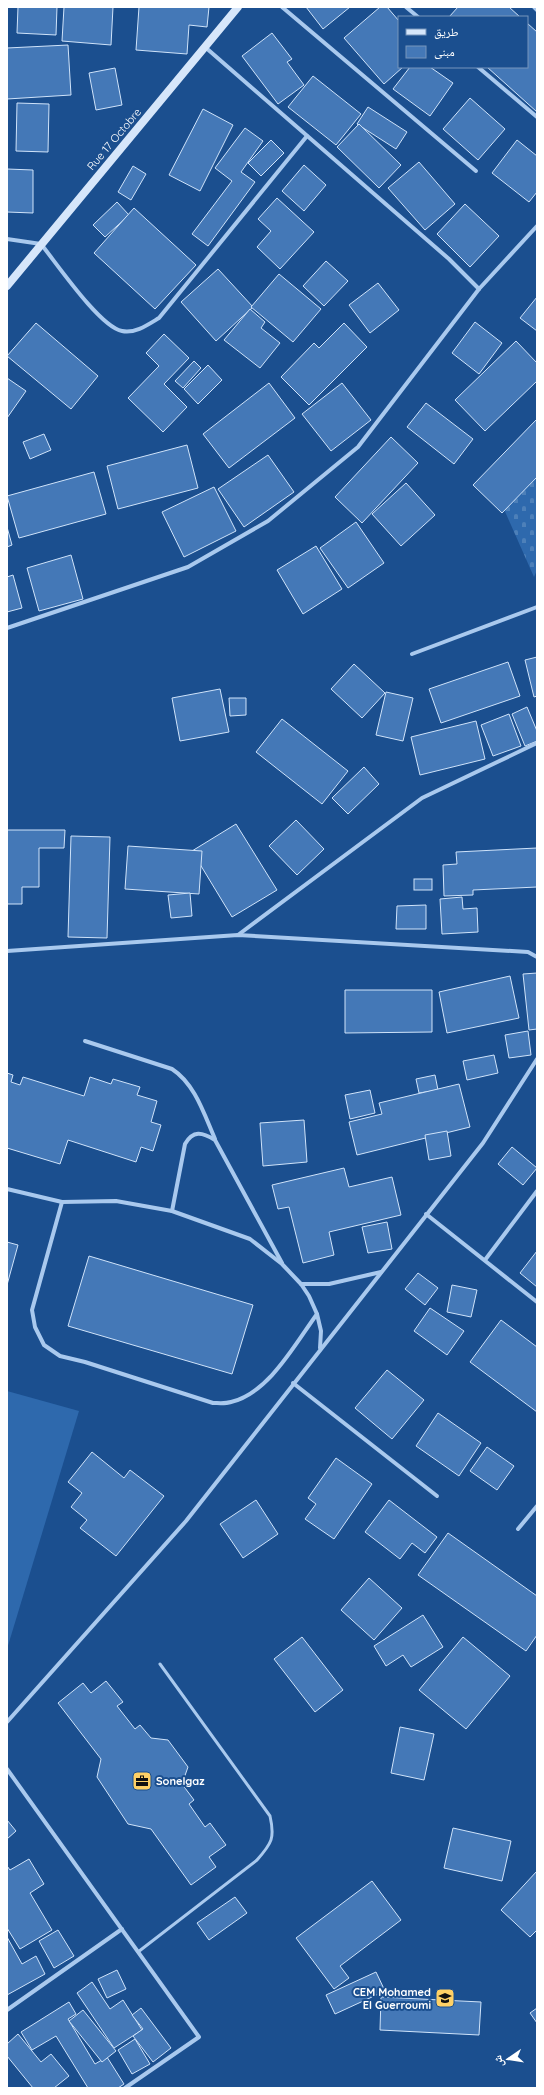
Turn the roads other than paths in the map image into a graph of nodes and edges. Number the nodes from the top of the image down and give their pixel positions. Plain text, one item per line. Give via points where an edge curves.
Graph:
1 (238, 7) edge
2 (282, 7) edge
3 (406, 7) edge
4 (534, 7) edge
5 (537, 10) edge
6 (417, 16) edge
7 (205, 47) junction
8 (479, 68) edge
9 (537, 117) edge
10 (308, 136) junction
11 (476, 171) dead end
12 (537, 226) edge
13 (7, 239) edge
14 (41, 244) junction
15 (7, 286) edge
16 (479, 289) junction
17 (537, 607) edge
18 (7, 628) edge
19 (412, 654) dead end
20 (537, 743) edge
21 (238, 935) junction
22 (7, 951) edge
23 (537, 957) edge
24 (85, 1041) dead end
25 (537, 1059) edge
26 (215, 1140) junction
27 (7, 1189) edge
28 (537, 1191) edge
29 (62, 1202) junction
30 (172, 1212) junction
31 (426, 1214) junction
32 (485, 1260) junction
33 (282, 1264) junction
34 (381, 1272) junction
35 (301, 1284) junction
36 (537, 1302) edge
37 (317, 1314) junction
38 (320, 1348) junction
39 (293, 1383) junction
40 (437, 1496) dead end
41 (537, 1506) edge
42 (518, 1529) dead end
43 (160, 1664) dead end
44 (7, 1722) edge
45 (7, 1769) edge
46 (122, 1929) junction
47 (138, 1952) junction
48 (7, 2010) edge
49 (125, 2088) edge

1 - 7 street, Rue 17 Octobre
2 - 11 street
3 - 6 street
4 - 5 street
7 - 10 street
7 - 14 street, Rue 17 Octobre
8 - 9 street
10 - 14 street via 159,318 142,328 122,331 101,319
10 - 16 street via 449,259
12 - 16 street
13 - 14 street
14 - 15 street, Rue 17 Octobre
16 - 18 street via 358,447 268,521 188,567
17 - 19 street
20 - 21 street via 422,798
21 - 22 street
21 - 23 street via 528,952
24 - 26 street via 172,1069 184,1076
25 - 31 street via 483,1143
26 - 30 street via 204,1133 196,1133 190,1136 185,1144
26 - 33 street
27 - 29 street
28 - 32 street
29 - 30 street via 116,1201
29 - 37 street via 32,1310 35,1327 44,1345 60,1356 212,1403 230,1403 248,1396 266,1383
30 - 33 street via 250,1239
31 - 32 street
31 - 34 street
32 - 36 street
33 - 35 street
34 - 35 street via 329,1284
34 - 38 street
35 - 37 street
37 - 38 street via 321,1331
38 - 39 street
39 - 40 street
39 - 44 street via 186,1521
41 - 42 street
43 - 47 lane via 270,1816 273,1831 270,1845 257,1860
45 - 46 street
46 - 47 street
46 - 48 street
47 - 49 street via 199,2037

